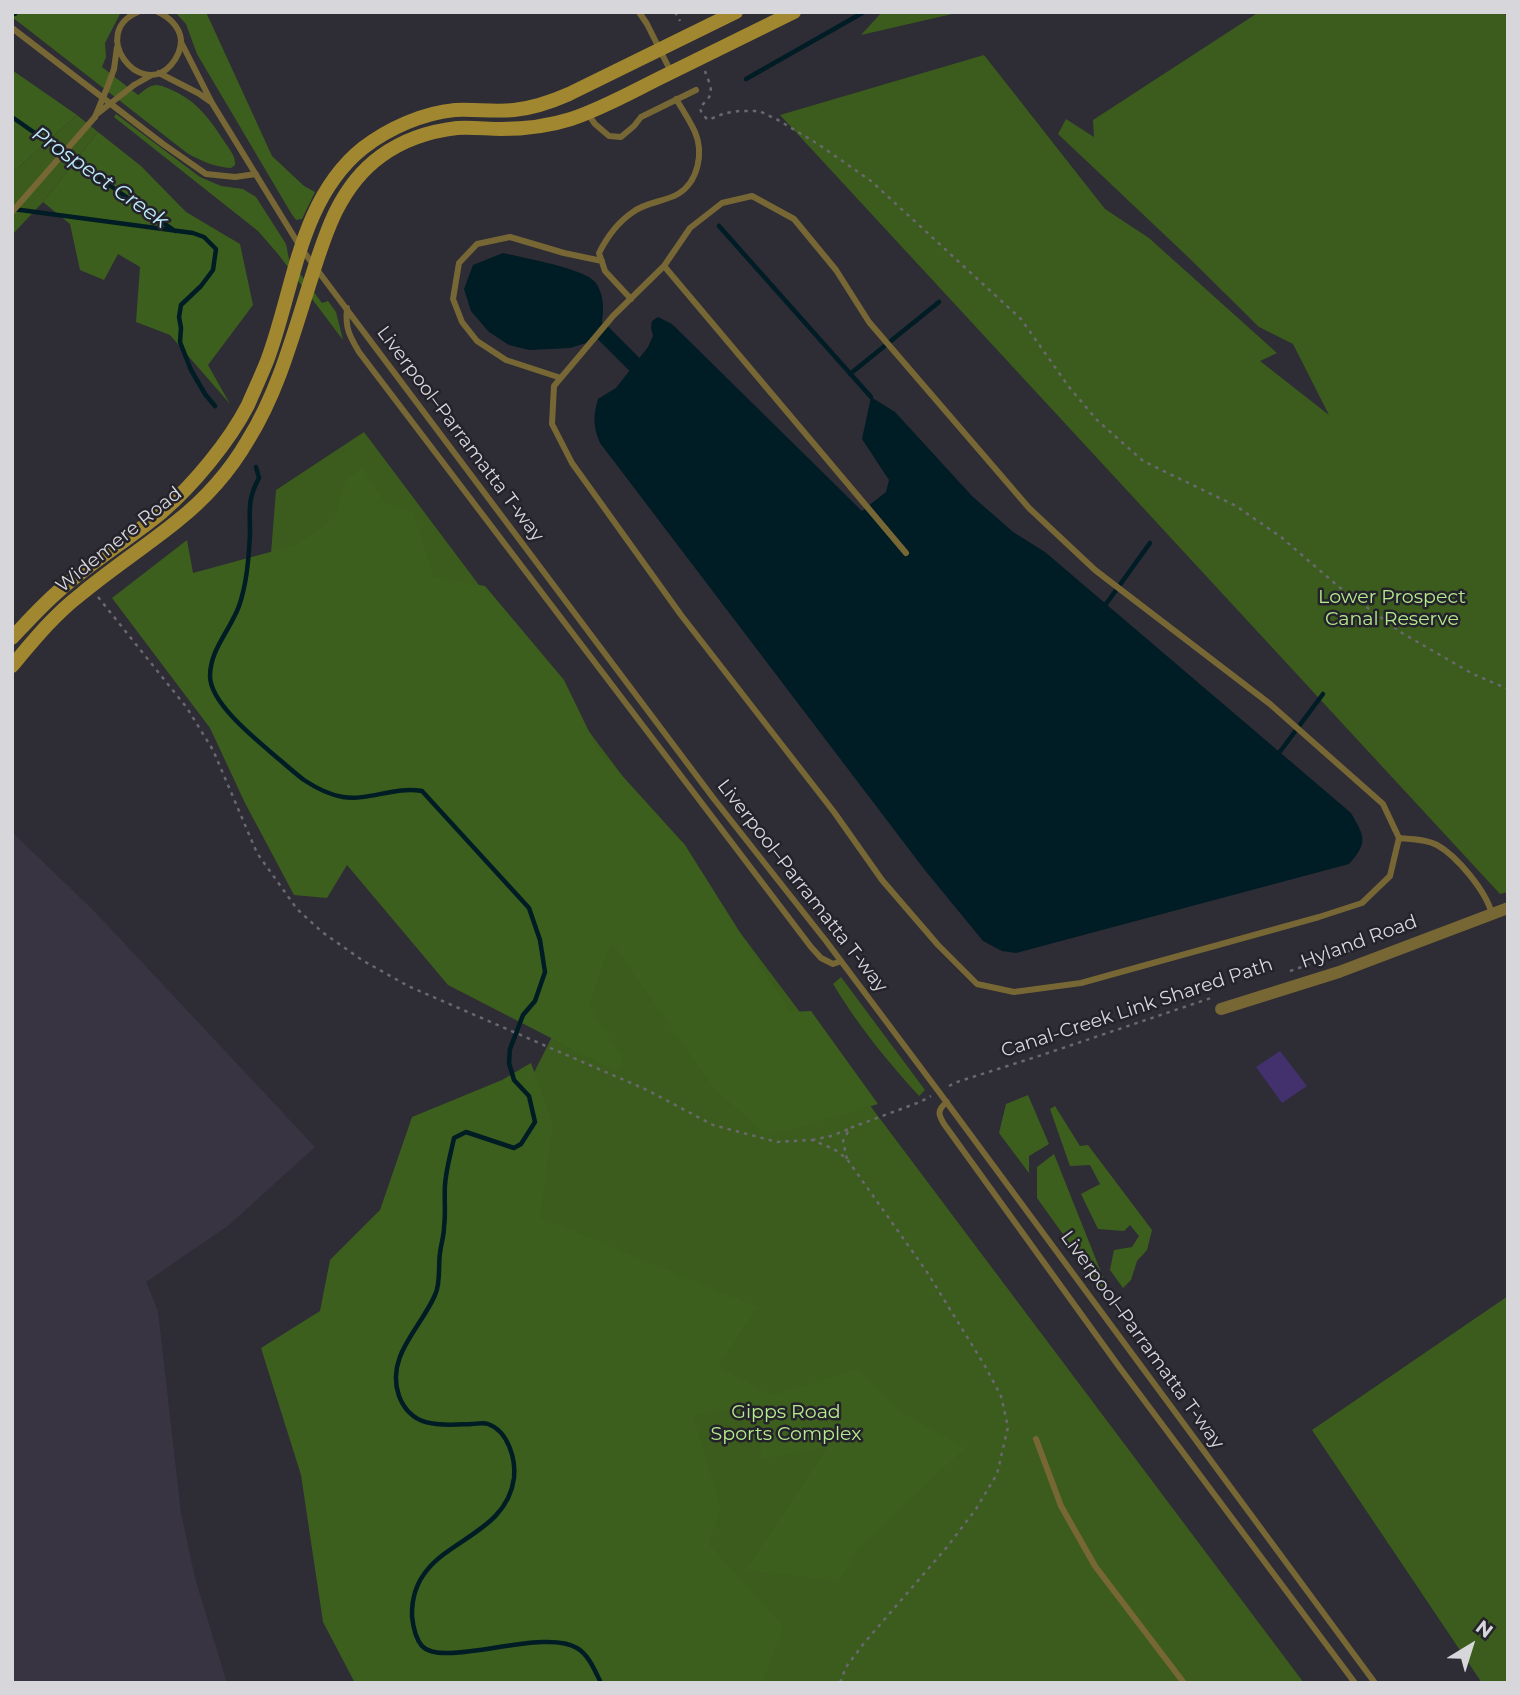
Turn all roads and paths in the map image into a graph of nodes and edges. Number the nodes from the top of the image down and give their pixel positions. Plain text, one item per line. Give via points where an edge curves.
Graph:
1 (138, 12) edge
2 (158, 12) edge
3 (639, 12) edge
4 (675, 12) edge
5 (736, 12) edge
6 (794, 12) edge
7 (678, 17) dead end
8 (12, 27) edge
9 (117, 42) junction
10 (181, 43) junction
11 (659, 49) junction
12 (705, 71) dead end
13 (671, 72) junction
14 (155, 74) junction
15 (696, 90) dead end
16 (676, 99) junction
17 (212, 103) junction
18 (587, 113) junction
19 (94, 117) junction
20 (256, 174) junction
21 (12, 212) edge
22 (301, 248) junction
23 (602, 261) junction
24 (664, 266) junction
25 (315, 267) junction
26 (631, 299) junction
27 (347, 308) junction
28 (561, 378) junction
29 (906, 553) dead end
30 (98, 596) dead end
31 (12, 638) edge
32 (12, 666) edge
33 (1508, 689) edge
34 (1399, 838) junction
35 (1508, 908) edge
36 (1492, 914) junction
37 (1366, 946) dead end
38 (841, 961) junction
39 (1282, 974) dead end
40 (1221, 995) dead end
41 (1221, 1009) dead end
42 (946, 1087) dead end
43 (931, 1096) dead end
44 (947, 1102) junction
45 (850, 1128) junction
46 (812, 1140) junction
47 (847, 1159) junction
48 (1036, 1439) dead end
49 (840, 1683) edge
50 (1184, 1683) edge
51 (1355, 1683) edge
52 (1375, 1683) edge

1 - 9 lane via 125,20
2 - 10 lane, Liverpool–Parramatta T-way via 176,26
3 - 11 lane
4 - 7 path
5 - 11 main road, Widemere Road
6 - 13 main road, Widemere Road
8 - 20 lane via 206,174
9 - 14 lane, Liverpool–Parramatta T-way via 130,67
9 - 19 lane, bridge via 114,69
10 - 14 lane via 171,66
10 - 17 lane, Liverpool–Parramatta T-way
11 - 13 lane
11 - 22 main road, Widemere Road via 544,104 513,110 455,110 388,131 362,148 331,183
12 - 33 path via 711,88 701,109 705,118 759,111 872,181 1021,319 1097,420 1143,461 1236,506 1402,633
13 - 18 main road, Widemere Road
14 - 17 lane, Liverpool–Parramatta T-way
14 - 19 lane, bridge
15 - 16 lane
16 - 18 lane via 641,117 621,136 609,136
16 - 23 lane via 696,133 700,148 696,171 689,185 677,194 632,212 606,238 599,253
17 - 20 lane, Liverpool–Parramatta T-way
18 - 25 main road, Widemere Road via 534,127 455,128 426,134 391,150 372,163 343,197
19 - 21 lane
20 - 22 lane, Liverpool–Parramatta T-way
22 - 25 lane, Liverpool–Parramatta T-way
22 - 31 main road, Widemere Road via 267,360 228,438 161,513 61,589
23 - 26 lane via 605,271
23 - 28 lane via 510,237 477,244 458,263 453,299 462,322 477,341 506,360
24 - 26 lane
24 - 29 lane
24 - 34 lane via 690,228 722,203 752,196 794,219 836,270 869,322 1029,509 1095,570 1270,704 1384,804
25 - 27 lane, Liverpool–Parramatta T-way
25 - 32 main road, Widemere Road via 274,390 225,473 176,523 78,596
26 - 28 lane
27 - 38 lane, Liverpool–Parramatta T-way via 714,799
27 - 38 lane via 345,322 359,352 563,622 811,947 829,963
28 - 34 lane via 555,386 552,424 572,464 882,880 977,984 1014,992 1081,983 1362,903 1390,876
30 - 46 path via 187,708 213,750 257,853 297,909 322,932 408,986 647,1090 713,1125 777,1142
34 - 36 lane via 1436,843 1451,854 1472,878
35 - 36 street, Hyland Road
36 - 41 street, Hyland Road via 1339,972
37 - 39 path, Canal-Creek Link Shared Path
38 - 44 lane, Liverpool–Parramatta T-way
40 - 42 path, Canal-Creek Link Shared Path
43 - 45 path
44 - 51 lane via 938,1112 944,1125
44 - 52 lane, Liverpool–Parramatta T-way
45 - 46 path
45 - 47 path via 844,1142
46 - 47 path
47 - 49 path via 928,1272 985,1366 1001,1396 1008,1427 997,1474 976,1509 865,1642
48 - 50 lane via 1060,1506 1095,1566

